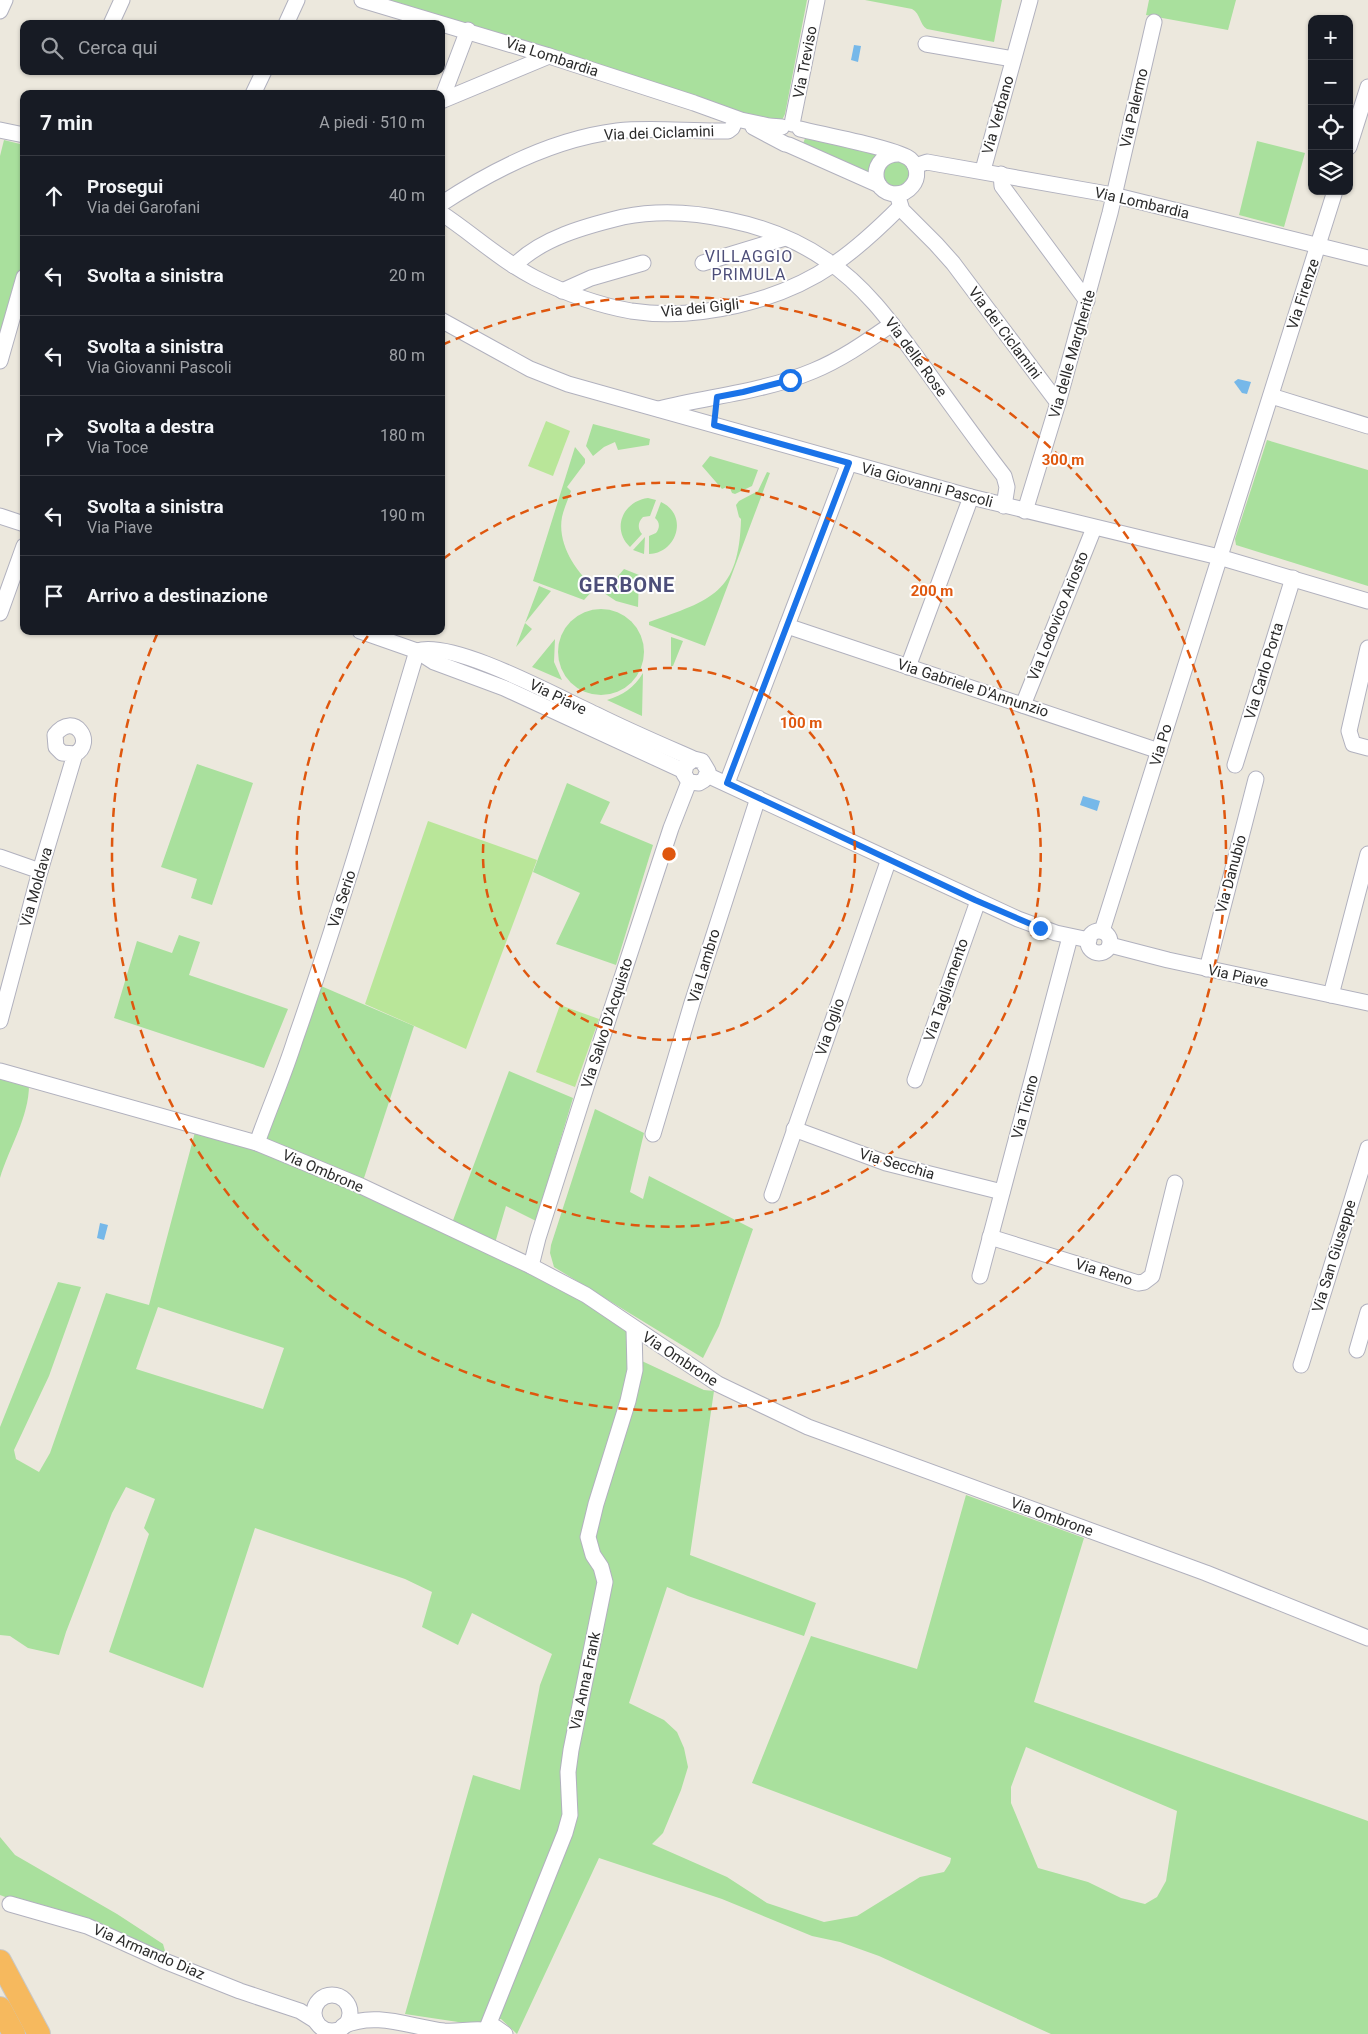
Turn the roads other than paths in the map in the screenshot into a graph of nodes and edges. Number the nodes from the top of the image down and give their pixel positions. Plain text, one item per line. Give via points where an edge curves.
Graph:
1 (5, 0) edge
2 (122, 0) edge
3 (297, 0) edge
4 (362, 0) edge
5 (817, 0) edge
6 (1030, 0) edge
7 (0, 11) edge
8 (113, 20) edge
9 (288, 20) edge
10 (433, 20) edge
11 (1154, 22) dead end
12 (445, 23) edge
13 (468, 30) junction
14 (926, 44) dead end
15 (549, 56) junction
16 (1013, 60) junction
17 (262, 75) edge
18 (1368, 87) edge
19 (255, 90) edge
20 (445, 90) edge
21 (445, 99) edge
22 (738, 119) junction
23 (791, 127) junction
24 (0, 130) edge
25 (20, 134) edge
26 (1353, 134) edge
27 (787, 145) junction
28 (898, 154) junction
29 (915, 166) junction
30 (983, 170) junction
31 (1001, 174) junction
32 (879, 185) junction
33 (1113, 195) junction
34 (1334, 195) edge
35 (898, 201) junction
36 (445, 202) edge
37 (445, 216) edge
38 (786, 238) junction
39 (1318, 246) junction
40 (1368, 258) edge
41 (643, 263) dead end
42 (703, 264) dead end
43 (833, 265) junction
44 (514, 266) junction
45 (20, 291) edge
46 (562, 291) junction
47 (1087, 301) junction
48 (445, 322) edge
49 (892, 324) junction
50 (0, 361) edge
51 (1271, 396) junction
52 (717, 397) junction
53 (1058, 403) junction
54 (658, 409) junction
55 (714, 425) junction
56 (1368, 426) edge
57 (849, 463) junction
58 (971, 497) junction
59 (1004, 506) junction
60 (1025, 511) junction
61 (0, 516) edge
62 (20, 523) edge
63 (1094, 528) junction
64 (20, 557) edge
65 (1219, 558) junction
66 (1293, 578) junction
67 (1368, 600) edge
68 (0, 613) edge
69 (787, 626) junction
70 (371, 635) edge
71 (1368, 648) edge
72 (417, 651) junction
73 (908, 667) junction
74 (1023, 705) junction
75 (1368, 748) edge
76 (1159, 751) junction
77 (75, 754) dead end
78 (694, 759) junction
79 (1235, 765) dead end
80 (707, 775) junction
81 (686, 776) junction
82 (1256, 779) dead end
83 (727, 783) junction
84 (758, 798) junction
85 (1368, 854) edge
86 (0, 857) edge
87 (889, 860) junction
88 (40, 870) junction
89 (978, 901) junction
90 (1102, 932) junction
91 (1070, 938) junction
92 (1089, 940) junction
93 (1110, 945) junction
94 (1207, 968) junction
95 (1331, 995) junction
96 (1368, 1003) edge
97 (0, 1021) edge
98 (0, 1072) edge
99 (915, 1080) dead end
100 (794, 1129) junction
101 (653, 1134) dead end
102 (257, 1143) junction
103 (1368, 1148) edge
104 (1176, 1183) dead end
105 (1002, 1192) junction
106 (772, 1195) dead end
107 (990, 1237) junction
108 (532, 1266) junction
109 (980, 1276) dead end
110 (1368, 1312) edge
111 (634, 1329) junction
112 (1357, 1350) dead end
113 (1301, 1365) dead end
114 (1368, 1638) edge
115 (10, 1904) dead end
116 (0, 1961) edge
117 (319, 2001) junction
118 (346, 2002) junction
119 (286, 2005) junction
120 (0, 2008) edge
121 (374, 2019) junction
122 (316, 2021) junction
123 (343, 2026) junction
124 (483, 2031) edge
125 (449, 2032) edge
126 (505, 2033) edge
127 (14, 2034) edge
128 (39, 2034) edge

1 - 7 street
2 - 8 street
3 - 9 street
4 - 10 street, Via Lombardia
5 - 23 street, Via Treviso
6 - 16 street, Via Verbano
11 - 33 street, Via Palermo
12 - 13 street, Via Lombardia
13 - 15 street, Via Lombardia
13 - 20 street
14 - 16 street, Via Verbano
15 - 21 street
15 - 22 street, Via Lombardia
16 - 30 street, Via Verbano
17 - 19 street
18 - 26 street
22 - 23 street, Via Lombardia
22 - 27 street, Via Lombardia
22 - 36 street, Via dei Ciclamini via 728,131 624,131 566,142 497,171
23 - 27 street via 800,139
23 - 28 street, Via Lombardia
24 - 25 street
27 - 32 street, Via Lombardia
28 - 29 street, Via Lombardia via 910,159
28 - 32 street via 886,156 878,165 876,177
29 - 30 street, Via Lombardia via 931,163
29 - 35 street via 917,176 912,187
30 - 31 street, Via Lombardia
31 - 33 street, Via Lombardia
31 - 47 street via 1002,186
32 - 35 street, Via Lombardia
33 - 39 street, Via Lombardia
33 - 47 street, Via delle Margherite
34 - 39 street, Via Firenze
35 - 43 street, Via dei Gigli via 868,238
35 - 53 street, Via dei Ciclamini via 949,258
37 - 44 street, Via dei Gigli
38 - 42 street
38 - 43 street, Via delle Rose
38 - 44 street, Via delle Rose via 736,221 706,215 647,213 613,220 553,240
39 - 40 street, Via Lombardia
39 - 51 street, Via Firenze
41 - 46 street via 591,278
43 - 46 street, Via dei Gigli via 784,291 749,303 675,313 638,312 598,304
43 - 49 street, Via delle Rose via 870,298
44 - 46 street, Via dei Gigli
45 - 50 street
47 - 53 street, Via delle Margherite
48 - 54 street, Via Giovanni Pascoli via 550,378
49 - 52 street via 849,354 812,372
49 - 59 street, Via delle Rose via 1004,476 1007,487
51 - 56 street
51 - 65 street, Via Firenze
52 - 54 street
52 - 55 street
53 - 60 street, Via delle Margherite
54 - 55 street, Via Giovanni Pascoli
55 - 57 street, Via Giovanni Pascoli
57 - 58 street, Via Giovanni Pascoli
57 - 69 street
58 - 59 street, Via Giovanni Pascoli
58 - 73 street
59 - 60 street, Via Giovanni Pascoli
60 - 63 street, Via Giovanni Pascoli
61 - 62 street
63 - 65 street, Via Giovanni Pascoli
63 - 74 street, Via Lodovico Ariosto
64 - 68 street
65 - 66 street, Via Giovanni Pascoli
65 - 76 street, Via Po
66 - 67 street, Via Giovanni Pascoli
66 - 79 street, Via Carlo Porta
69 - 73 street, Via Gabriele D'Annunzio
69 - 83 street
70 - 72 street, Via Piave
71 - 75 street via 1349,731 1353,744
72 - 78 street, Via Piave via 439,650 479,661
72 - 81 street, Via Piave via 434,662 504,688
72 - 102 street, Via Serio via 322,960
73 - 74 street, Via Gabriele D'Annunzio
74 - 76 street, Via Gabriele D'Annunzio
76 - 90 street, Via Po
77 - 88 street, Via Moldava
78 - 80 street, Via Piave via 705,764
78 - 81 street via 688,762
80 - 81 street via 699,783
80 - 83 street, Via Piave
81 - 108 street, Via Salvo D'Acquisto via 538,1238
82 - 94 street, Via Danubio
83 - 84 street, Via Piave
84 - 87 street, Via Piave
84 - 101 street, Via Lambro
85 - 95 street
86 - 88 street
87 - 89 street, Via Piave
87 - 100 street, Via Oglio
88 - 97 street, Via Moldava
89 - 91 street, Via Piave
89 - 99 street, Via Tagliamento
90 - 92 street via 1093,933
90 - 93 street via 1109,936
91 - 92 street, Via Piave
91 - 105 street, Via Ticino
92 - 93 street, Via Piave via 1091,948 1098,953 1106,951
93 - 94 street, Via Piave
94 - 95 street, Via Piave
95 - 96 street, Via Piave
98 - 102 street, Via Ombrone
100 - 105 street, Via Secchia via 886,1162
100 - 106 street, Via Oglio
102 - 108 street, Via Ombrone via 361,1186
103 - 113 street, Via San Giuseppe
104 - 107 street, Via Reno via 1152,1276 1144,1282 1138,1283
105 - 107 street, Via Ticino
107 - 109 street, Via Ticino
108 - 111 street, Via Ombrone via 586,1295
110 - 112 street
111 - 114 street, Via Ombrone via 718,1384 808,1427 1206,1573
111 - 124 street, Via Anna Frank via 635,1370 588,1537 605,1582 571,1750 568,1772 570,1814
115 - 119 street, Via Armando Diaz via 87,1926 174,1965
116 - 128 highway
117 - 118 street, Via Armando Diaz via 336,1996
117 - 119 street, Via Armando Diaz
117 - 122 street via 314,2009
118 - 121 street, Via Armando Diaz
118 - 123 street via 349,2016
119 - 122 street, Via Armando Diaz
120 - 127 highway
121 - 123 street, Via Armando Diaz
121 - 125 street, Via Armando Diaz
122 - 123 street, Via Armando Diaz via 326,2030 338,2030
124 - 125 street, Via Armando Diaz
124 - 126 street, Via Armando Diaz via 495,2027

